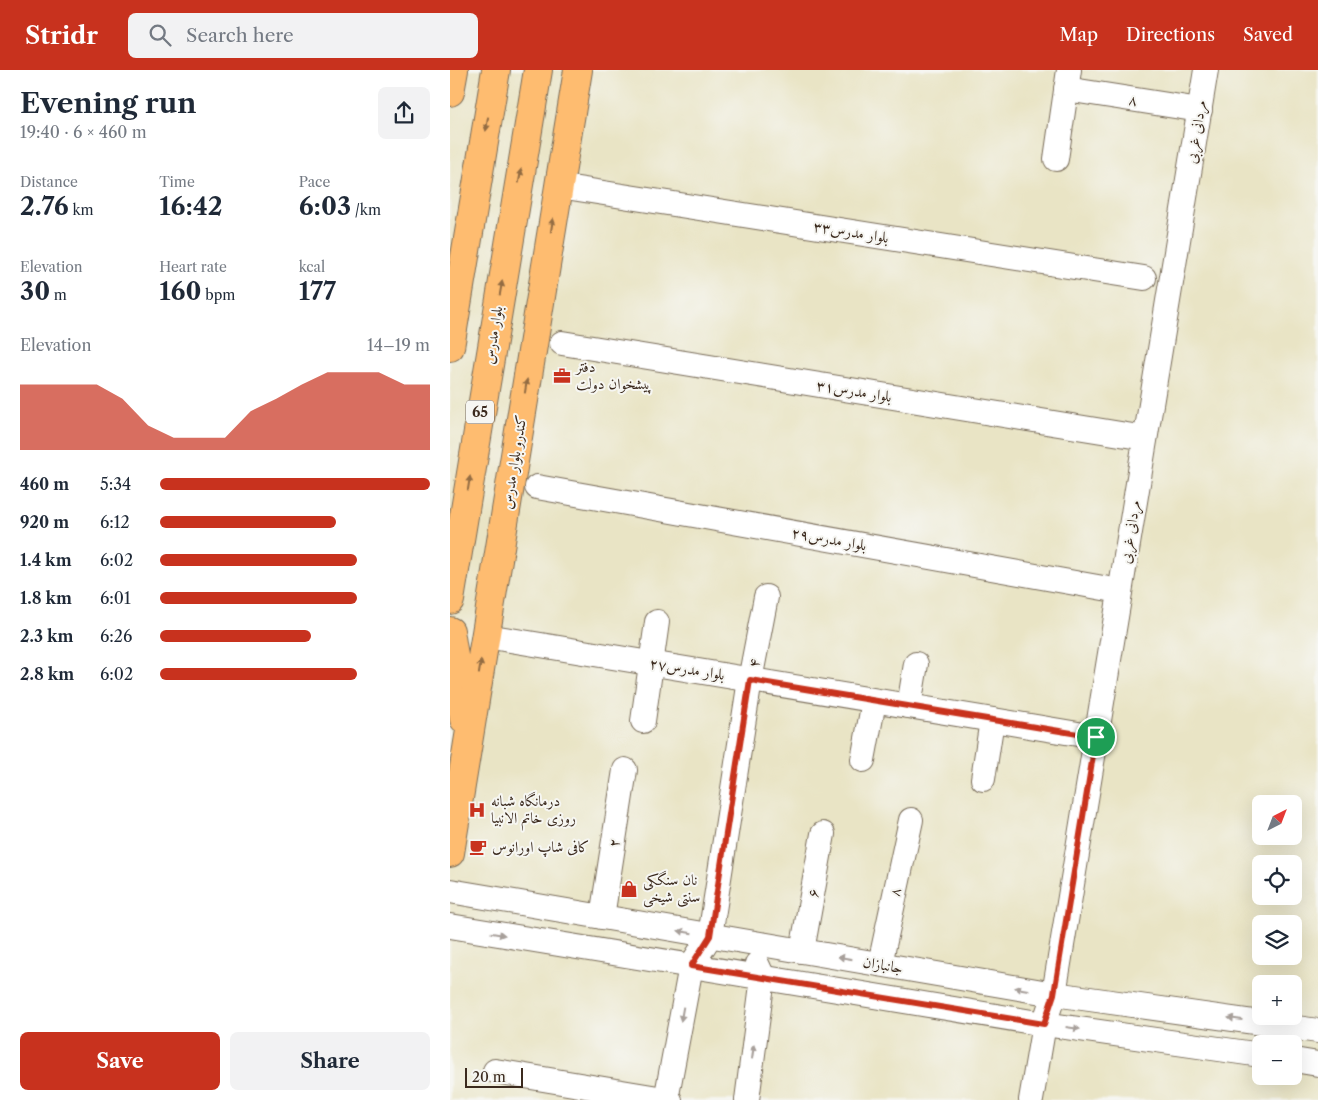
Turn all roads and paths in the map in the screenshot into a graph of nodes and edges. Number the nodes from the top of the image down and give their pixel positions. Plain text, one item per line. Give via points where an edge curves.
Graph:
1 (454, 70) edge
2 (538, 70) edge
3 (578, 70) edge
4 (1206, 70) edge
5 (495, 72) edge
6 (1067, 80) edge
7 (450, 92) edge
8 (1200, 110) junction
9 (1056, 159) dead end
10 (559, 186) junction
11 (472, 214) junction
12 (512, 224) junction
13 (1144, 278) dead end
14 (562, 343) dead end
15 (450, 347) edge
16 (1145, 438) junction
17 (537, 487) dead end
18 (1120, 591) junction
19 (766, 597) dead end
20 (450, 600) edge
21 (657, 622) dead end
22 (450, 631) edge
23 (486, 636) junction
24 (652, 663) junction
25 (916, 664) dead end
26 (750, 680) junction
27 (874, 700) junction
28 (909, 706) junction
29 (992, 720) junction
30 (643, 721) dead end
31 (1096, 737) junction
32 (468, 742) junction
33 (862, 760) dead end
34 (625, 770) dead end
35 (983, 779) dead end
36 (911, 820) dead end
37 (823, 834) dead end
38 (450, 853) edge
39 (458, 892) edge
40 (602, 917) junction
41 (455, 927) edge
42 (710, 936) junction
43 (747, 942) junction
44 (802, 951) junction
45 (880, 964) junction
46 (691, 966) junction
47 (763, 977) junction
48 (1054, 994) junction
49 (1044, 1024) junction
50 (1318, 1031) edge
51 (1252, 1054) edge
52 (1302, 1061) edge
53 (1318, 1064) edge
54 (495, 1071) dead end
55 (666, 1100) edge
56 (670, 1100) edge
57 (747, 1100) edge
58 (1031, 1100) edge

1 - 7 main road
12 -> 2 main road, بلوار مدرس / 65
3 - 10 main road, کندرو بلوار مدرس
4 - 8 street, مردانی غربی
5 -> 11 main road
6 - 8 street, ۸
6 - 9 street
8 - 16 street, مردانی غربی
10 - 13 street, بلوار مدرس۳۳
23 -> 10 main road, کندرو بلوار مدرس
11 - 12 main road
11 - 15 main road
20 -> 12 main road, بلوار مدرس / 65
14 - 16 street, بلوار مدرس۳۱
16 - 18 street, مردانی غربی
17 - 18 street, ۲۹بلوار مدرس
18 - 31 street, مردانی غربی
19 - 26 street, ۴
21 - 24 street
22 - 32 main road
23 - 24 street, بلوار مدرس۲۷
32 -> 23 main road, کندرو بلوار مدرس
24 - 26 street, بلوار مدرس۲۷
24 - 30 street
25 - 28 street
26 - 27 street, بلوار مدرس۲۷
26 - 42 street, ۴
27 - 28 street, بلوار مدرس۲۷
27 - 33 street
28 - 29 street, بلوار مدرس۲۷
29 - 31 street, بلوار مدرس۲۷
29 - 35 street
31 - 48 street, مردانی غربی
32 - 38 main road, کندرو بلوار مدرس
34 - 40 street, ۲
36 - 45 street, ۸
37 - 44 street, ۶
39 - 40 street, جانبازان
39 - 41 street
42 -> 40 street, جانبازان
41 -> 46 street
42 - 43 street, جانبازان
42 - 46 street
43 - 44 street, جانبازان
43 - 47 street
45 -> 44 street, جانبازان
48 -> 45 street, جانبازان
46 - 47 street
46 -> 55 street
47 - 49 street
57 -> 47 street
48 - 49 street, مردانی غربی
50 -> 48 street, جانبازان
49 -> 51 street
49 - 58 street, مردانی غربی
52 - 53 street
54 - 55 street
55 - 56 street

